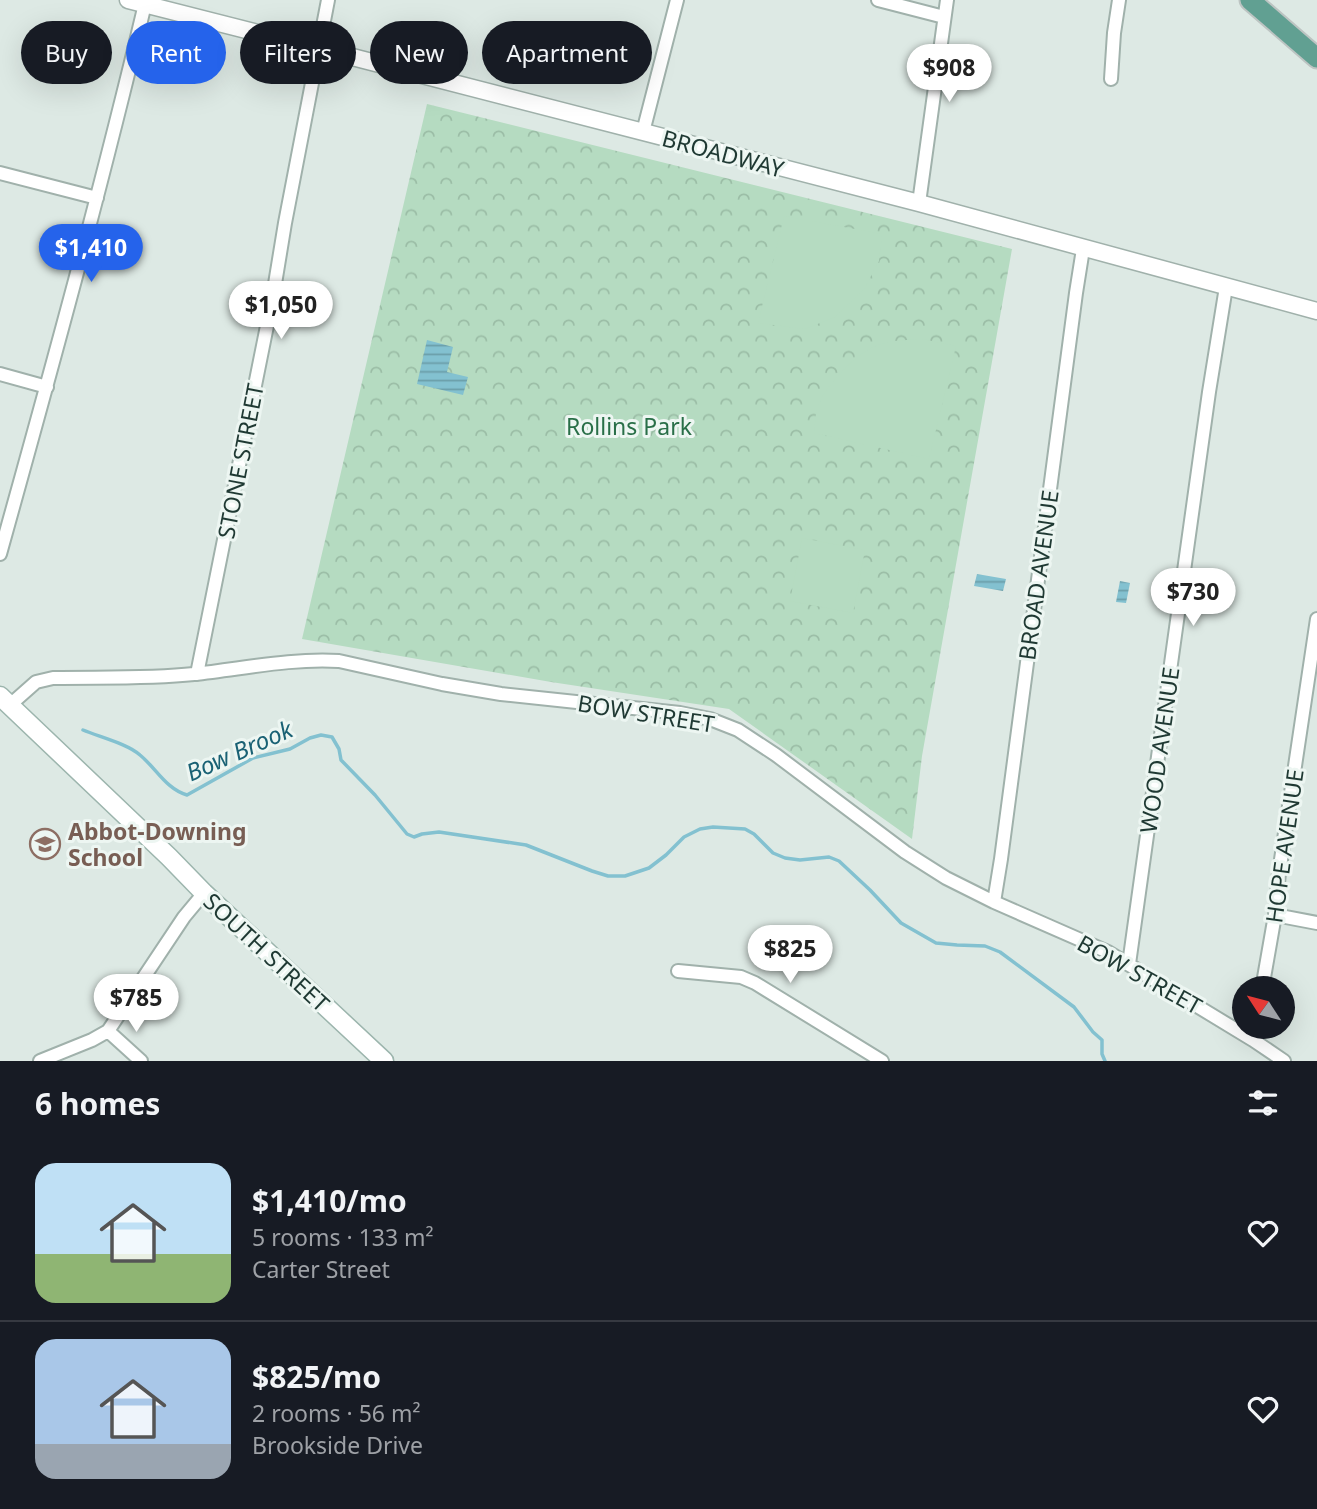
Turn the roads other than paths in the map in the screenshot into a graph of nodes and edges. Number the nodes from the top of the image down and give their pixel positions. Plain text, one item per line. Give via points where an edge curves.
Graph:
1 (128, 0) edge
2 (328, 0) edge
3 (677, 0) edge
4 (878, 0) edge
5 (947, 0) edge
6 (1119, 0) edge
7 (1250, 0) edge
8 (145, 5) junction
9 (944, 17) junction
10 (324, 21) edge
11 (240, 28) edge
12 (356, 58) edge
13 (1317, 58) edge
14 (1111, 79) dead end
15 (312, 84) edge
16 (643, 132) junction
17 (0, 173) edge
18 (97, 198) junction
19 (919, 204) junction
20 (1083, 248) junction
21 (1226, 287) junction
22 (1317, 311) edge
23 (0, 374) edge
24 (47, 387) junction
25 (0, 554) edge
26 (1317, 619) edge
27 (197, 674) junction
28 (5, 701) edge
29 (204, 893) junction
30 (994, 902) junction
31 (1275, 915) junction
32 (1317, 923) edge
33 (1129, 964) junction
34 (678, 971) dead end
35 (1264, 976) edge
36 (1232, 1021) edge
37 (108, 1031) junction
38 (1262, 1040) edge
39 (40, 1061) edge
40 (141, 1061) edge
41 (384, 1061) edge
42 (881, 1061) edge
43 (1284, 1061) edge

1 - 8 street, BROADWAY
2 - 10 street, STONE STREET
3 - 16 street
4 - 9 street
5 - 9 street
6 - 14 street
7 - 13 main road
8 - 11 street, BROADWAY
8 - 18 street
9 - 19 street
12 - 16 street, BROADWAY
15 - 27 street, STONE STREET
16 - 19 street, BROADWAY
17 - 18 street
18 - 24 street
19 - 20 street, BROADWAY
20 - 21 street, BROADWAY
20 - 30 street, BROAD AVENUE
21 - 22 street, BROADWAY
21 - 33 street, WOOD AVENUE
23 - 24 street
24 - 25 street
26 - 31 street, HOPE AVENUE
27 - 28 street, BOW STREET via 53,678 36,682
27 - 30 street, BOW STREET via 294,661 339,661 501,694 710,719 738,730 776,755 920,862
28 - 29 main road, SOUTH STREET
29 - 37 street
29 - 41 main road, SOUTH STREET
30 - 33 street, BOW STREET
31 - 32 street
31 - 35 street, HOPE AVENUE
33 - 36 street, BOW STREET
34 - 42 street via 741,977 755,983
37 - 39 street
37 - 40 street
38 - 43 street, BOW STREET

